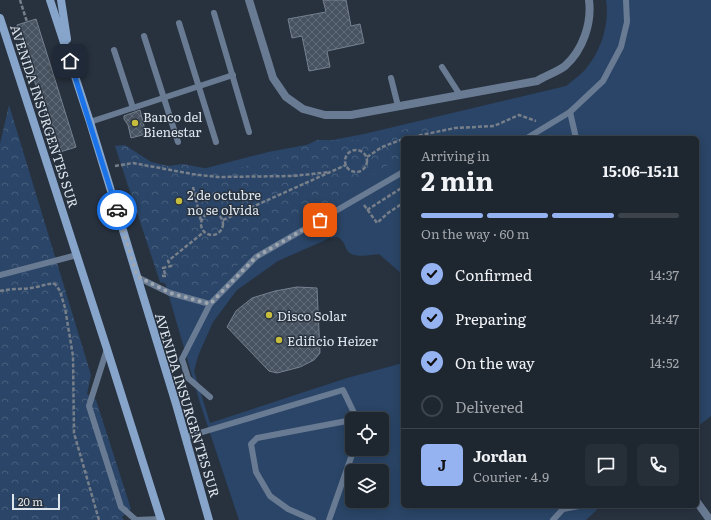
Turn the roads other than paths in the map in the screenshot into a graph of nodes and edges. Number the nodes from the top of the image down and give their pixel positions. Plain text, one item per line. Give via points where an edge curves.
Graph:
1 (50, 0) edge
2 (61, 0) edge
3 (249, 0) edge
4 (589, 0) edge
5 (626, 0) edge
6 (214, 13) dead end
7 (0, 18) edge
8 (179, 23) dead end
9 (144, 36) dead end
10 (114, 50) dead end
11 (70, 61) junction
12 (442, 67) dead end
13 (233, 76) junction
14 (391, 78) dead end
15 (199, 86) junction
16 (460, 95) junction
17 (164, 98) junction
18 (398, 106) junction
19 (133, 108) junction
20 (570, 112) junction
21 (90, 122) junction
22 (249, 132) dead end
23 (531, 136) edge
24 (576, 136) edge
25 (178, 142) dead end
26 (216, 142) dead end
27 (401, 173) edge
28 (77, 255) junction
29 (0, 274) edge
30 (137, 276) junction
31 (210, 304) junction
32 (107, 349) junction
33 (210, 397) dead end
34 (354, 412) edge
35 (345, 421) edge
36 (186, 436) junction
37 (351, 456) edge
38 (699, 505) edge
39 (563, 508) edge
40 (210, 519) edge
41 (161, 520) edge
42 (312, 520) edge
43 (328, 520) edge
44 (554, 520) edge
45 (710, 520) edge

1 - 11 main road, AVENIDA INSURGENTES SUR
2 - 11 main road
3 - 18 street via 273,78 286,97 302,109 326,115 351,115
4 - 16 street via 590,20 581,46 564,66 537,81
5 - 20 lane via 627,22 621,47 604,81
6 - 13 lane
7 - 28 main road, AVENIDA INSURGENTES SUR
8 - 15 lane
9 - 17 lane
10 - 19 lane
11 - 21 main road, AVENIDA INSURGENTES SUR
12 - 16 lane
13 - 15 lane
13 - 22 lane
14 - 18 lane
15 - 17 lane
15 - 26 lane
16 - 18 street
17 - 19 lane
17 - 25 lane
19 - 21 lane
20 - 23 lane
20 - 24 lane
21 - 30 main road, AVENIDA INSURGENTES SUR
27 - 31 lane via 256,257
28 - 29 lane
28 - 32 main road, AVENIDA INSURGENTES SUR
30 - 31 lane via 170,293
30 - 36 main road, AVENIDA INSURGENTES SUR
31 - 33 lane via 182,359 188,378
32 - 41 main road, AVENIDA INSURGENTES SUR
32 - 41 lane via 89,406 121,507 136,520
34 - 36 lane via 344,390
35 - 42 lane via 257,438 251,444 256,472 270,496 288,509
36 - 40 main road, AVENIDA INSURGENTES SUR
37 - 43 lane
38 - 45 street
39 - 44 lane

